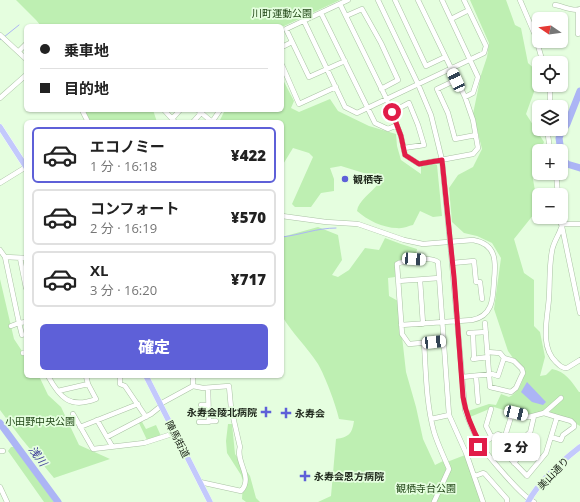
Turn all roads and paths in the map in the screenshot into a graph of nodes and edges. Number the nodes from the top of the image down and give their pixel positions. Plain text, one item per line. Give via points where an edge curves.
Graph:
1 (348, 0) edge
2 (378, 0) edge
3 (395, 0) edge
4 (418, 0) edge
5 (442, 0) edge
6 (464, 0) edge
7 (520, 0) edge
8 (340, 4) junction
9 (555, 5) dead end
10 (469, 10) junction
11 (579, 10) edge
12 (321, 13) junction
13 (346, 16) junction
14 (451, 19) junction
15 (304, 21) junction
16 (578, 34) dead end
17 (0, 35) edge
18 (292, 42) junction
19 (24, 46) edge
20 (284, 46) edge
21 (19, 52) junction
22 (541, 56) edge
23 (24, 57) edge
24 (445, 57) junction
25 (345, 60) junction
26 (470, 60) junction
27 (327, 69) junction
28 (451, 69) junction
29 (284, 70) edge
30 (24, 77) edge
31 (456, 80) junction
32 (418, 84) junction
33 (336, 87) junction
34 (382, 89) junction
35 (465, 97) junction
36 (0, 98) edge
37 (387, 100) junction
38 (368, 108) junction
39 (166, 112) edge
40 (200, 112) edge
41 (392, 112) junction
42 (174, 120) edge
43 (210, 120) edge
44 (397, 125) junction
45 (0, 127) edge
46 (476, 134) junction
47 (404, 148) junction
48 (442, 160) junction
49 (24, 164) edge
50 (24, 168) edge
51 (0, 183) edge
52 (284, 216) edge
53 (580, 224) edge
54 (561, 226) junction
55 (0, 250) edge
56 (4, 258) junction
57 (20, 258) junction
58 (24, 258) edge
59 (452, 263) junction
60 (24, 278) edge
61 (439, 278) junction
62 (420, 280) junction
63 (398, 281) junction
64 (482, 299) dead end
65 (580, 314) edge
66 (458, 321) junction
67 (24, 322) edge
68 (442, 322) junction
69 (19, 323) junction
70 (485, 323) dead end
71 (423, 324) junction
72 (401, 325) junction
73 (11, 326) dead end
74 (486, 332) junction
75 (22, 335) dead end
76 (443, 340) junction
77 (424, 342) junction
78 (488, 355) junction
79 (504, 358) junction
80 (580, 360) edge
81 (489, 375) junction
82 (476, 376) junction
83 (462, 377) junction
84 (49, 378) edge
85 (86, 378) edge
86 (120, 378) edge
87 (147, 378) edge
88 (193, 378) edge
89 (88, 384) junction
90 (193, 386) junction
91 (208, 388) junction
92 (58, 391) junction
93 (561, 398) dead end
94 (478, 402) dead end
95 (138, 404) junction
96 (161, 405) junction
97 (201, 405) dead end
98 (208, 405) junction
99 (491, 409) dead end
100 (544, 413) junction
101 (73, 414) dead end
102 (449, 415) junction
103 (534, 416) junction
104 (146, 417) junction
105 (557, 417) junction
106 (431, 419) junction
107 (97, 420) junction
108 (216, 421) dead end
109 (199, 422) dead end
110 (209, 422) junction
111 (80, 427) junction
112 (175, 433) junction
113 (505, 436) junction
114 (107, 437) junction
115 (551, 437) junction
116 (492, 438) junction
117 (481, 445) junction
118 (112, 446) junction
119 (580, 447) edge
120 (466, 453) junction
121 (514, 463) junction
122 (475, 476) junction
123 (200, 482) junction
124 (0, 487) edge
125 (531, 501) edge
126 (7, 502) edge
127 (210, 502) edge
128 (434, 502) edge
129 (483, 502) edge
130 (507, 502) edge

1 - 8 street
2 - 32 street
3 - 24 street via 426,66
4 - 24 street
5 - 14 street
6 - 10 street
7 - 22 street
8 - 12 street
8 - 13 street
9 - 11 street
10 - 14 street
10 - 26 street via 486,46 484,53
11 - 16 street
12 - 15 street
12 - 25 street
13 - 34 street
13 - 34 street via 362,9 381,43 398,80
14 - 26 street
15 - 18 street via 286,29
15 - 27 street
17 - 21 street
18 - 20 street
18 - 27 street via 309,77
19 - 21 street
21 - 23 street
24 - 28 street
25 - 27 street
25 - 38 street
26 - 28 street
26 - 35 street via 478,77 473,93
27 - 33 street
28 - 31 street
28 - 32 street
29 - 33 street via 299,104
30 - 36 street
31 - 35 street
31 - 46 street via 437,89 448,113 455,139
32 - 37 street
32 - 48 street via 431,115
33 - 38 street via 345,107 357,113
34 - 37 street
35 - 46 street
37 - 38 street
37 - 41 street
38 - 44 street via 375,123 388,129
39 - 42 street
40 - 43 street
41 - 44 street
41 - 47 street via 409,103 418,125 424,145
44 - 47 street
45 - 49 main road
46 - 48 street via 478,148 473,154
47 - 48 street via 405,155 419,164
48 - 59 street, bridge
50 - 51 street
52 - 66 street via 358,224 423,244 480,241 492,250 495,258 492,302 481,317
53 - 54 street
54 - 65 street
54 - 80 street via 552,251 546,342 554,361 561,366 567,368
55 - 56 street
56 - 57 street
56 - 69 street
57 - 58 street
57 - 60 street
59 - 64 street via 474,261 476,282 480,282
59 - 66 street
61 - 62 street
61 - 63 street via 438,262 434,259 414,259 397,264
61 - 68 street
62 - 63 street
62 - 71 street
63 - 72 street
66 - 68 street
66 - 83 street
67 - 69 street
68 - 71 street
68 - 76 street
69 - 73 street
69 - 75 street
70 - 74 street
71 - 72 street
72 - 77 street via 402,334 409,344
74 - 78 street
74 - 78 street via 471,333 473,359
76 - 77 street
76 - 102 street
77 - 106 street
78 - 79 street via 500,353
78 - 81 street
79 - 81 street via 498,376
79 - 81 street via 514,361 522,369 523,373 516,388 511,392 490,387
81 - 82 street
82 - 83 street
82 - 94 street
83 - 117 street via 465,410
84 - 92 street
85 - 89 street
86 - 95 street via 120,384 125,386
87 - 96 main road, 陣馬街道
88 - 90 street
89 - 92 street
89 - 92 street via 96,398 84,403 66,400
90 - 91 street
90 - 96 street
91 - 98 street
91 - 123 street via 229,386 240,448 238,452 246,480 241,491
93 - 100 street
95 - 104 street
95 - 107 street
96 - 104 street
96 - 112 main road, 陣馬街道
97 - 98 street
98 - 110 street
99 - 116 street via 489,417 484,420
100 - 103 street
100 - 105 street
101 - 111 street
102 - 106 street
102 - 120 street
103 - 113 street via 512,414
103 - 121 street via 525,448
104 - 114 street
105 - 115 street
105 - 115 street via 571,420 574,427 563,435 561,440
106 - 128 street via 449,469
107 - 111 street
107 - 114 street
108 - 110 street
109 - 110 street
111 - 118 street via 93,449
112 - 118 street via 144,443
112 - 123 main road, 陣馬街道
113 - 116 street via 498,434
113 - 121 street via 503,451
114 - 118 street
115 - 121 street via 546,453 528,475 526,476
116 - 117 street
117 - 120 street
117 - 125 street
119 - 125 main road, 美山通り via 550,475
120 - 122 street
122 - 129 street
122 - 130 street via 485,474
123 - 127 main road, 陣馬街道
124 - 126 street

